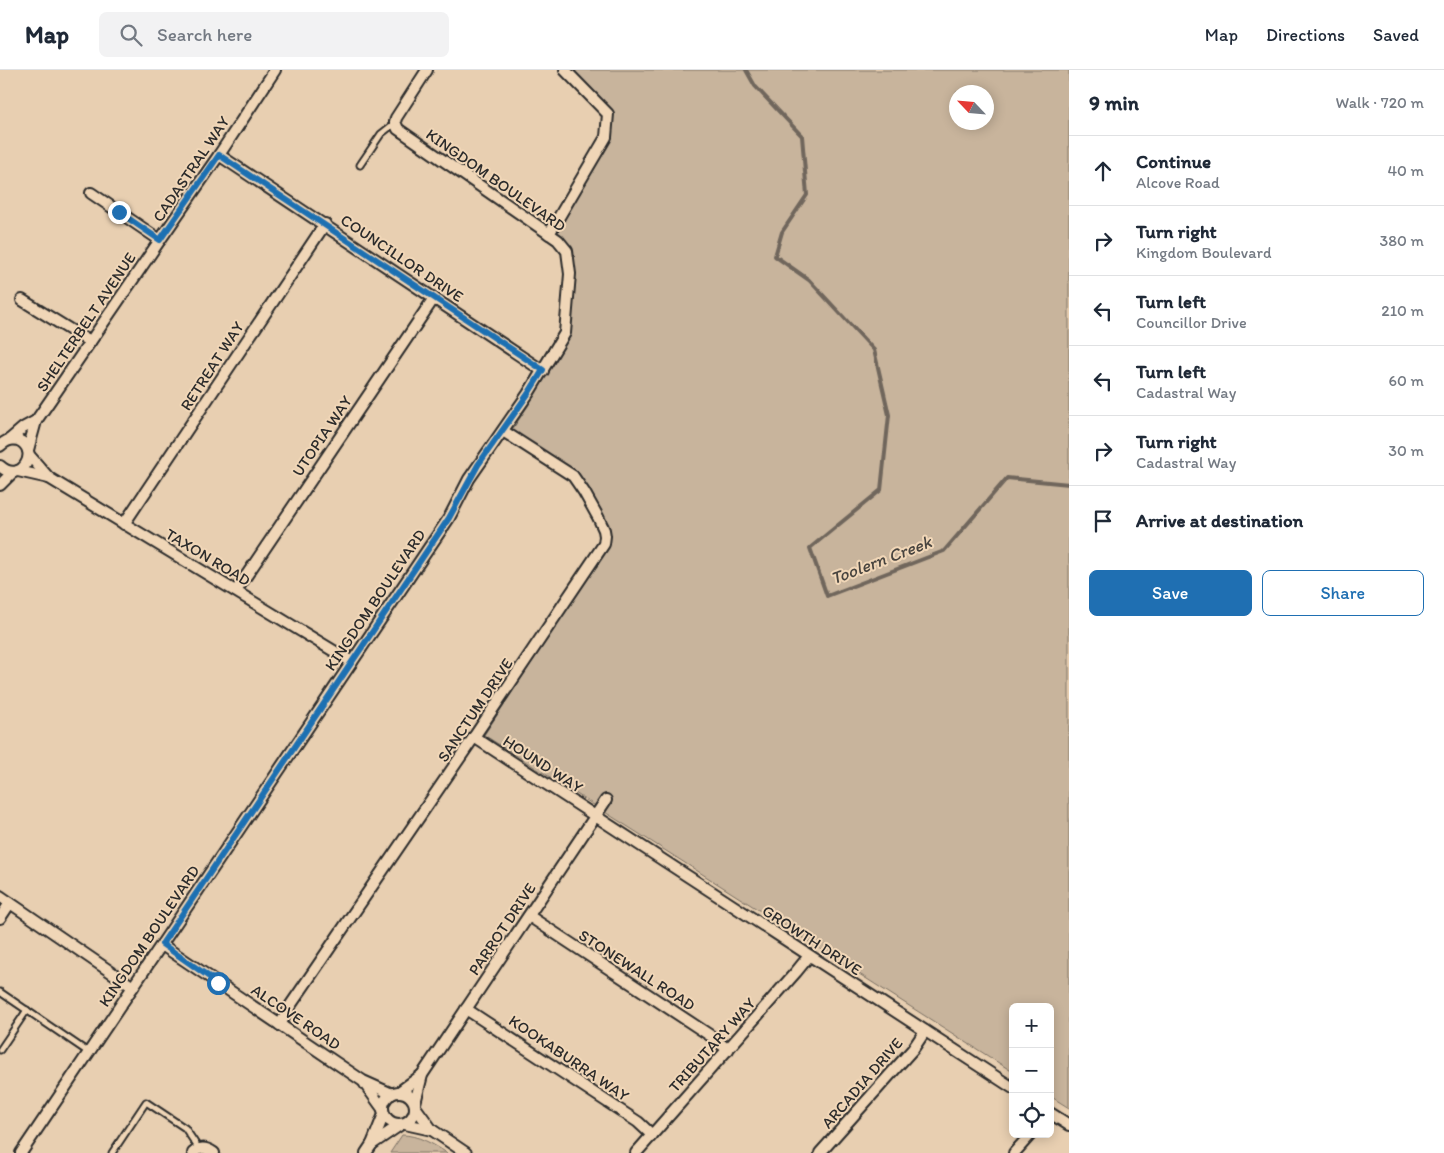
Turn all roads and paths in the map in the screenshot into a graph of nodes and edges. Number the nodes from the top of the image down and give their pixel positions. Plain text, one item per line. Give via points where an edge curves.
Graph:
1 (275, 70) edge
2 (428, 70) edge
3 (565, 70) edge
4 (396, 122) junction
5 (219, 155) junction
6 (360, 165) dead end
7 (90, 193) dead end
8 (325, 224) junction
9 (549, 234) junction
10 (160, 240) junction
11 (434, 298) junction
12 (22, 300) dead end
13 (90, 342) junction
14 (543, 370) junction
15 (36, 421) junction
16 (502, 431) junction
17 (4, 441) edge
18 (28, 453) junction
19 (0, 466) edge
20 (16, 472) junction
21 (49, 478) junction
22 (0, 485) edge
23 (124, 524) junction
24 (236, 592) junction
25 (352, 662) junction
26 (474, 738) junction
27 (606, 800) dead end
28 (595, 816) junction
29 (0, 896) edge
30 (10, 903) junction
31 (529, 916) junction
32 (0, 918) edge
33 (162, 944) junction
34 (809, 956) junction
35 (133, 987) junction
36 (0, 992) edge
37 (466, 1009) junction
38 (26, 1010) junction
39 (280, 1024) junction
40 (925, 1031) junction
41 (0, 1050) edge
42 (728, 1050) junction
43 (89, 1052) junction
44 (422, 1075) junction
45 (363, 1081) junction
46 (1009, 1085) edge
47 (396, 1093) junction
48 (415, 1105) junction
49 (383, 1111) junction
50 (1054, 1116) edge
51 (402, 1124) junction
52 (1069, 1125) edge
53 (432, 1130) junction
54 (652, 1135) junction
55 (1027, 1138) edge
56 (369, 1148) edge
57 (196, 1151) edge
58 (21, 1153) edge
59 (112, 1153) edge
60 (214, 1153) edge
61 (466, 1153) edge
62 (636, 1153) edge
63 (820, 1153) edge
64 (1014, 1153) edge

1 - 5 street, CADASTRAL WAY
2 - 4 street
3 - 9 street via 608,114 606,136
4 - 6 lane via 381,134
4 - 9 street, KINGDOM BOULEVARD via 402,132
5 - 8 street, COUNCILLOR DRIVE
5 - 10 street, CADASTRAL WAY
7 - 10 street, CADASTRAL WAY
8 - 11 street, COUNCILLOR DRIVE
8 - 23 street, RETREAT WAY
9 - 14 street, KINGDOM BOULEVARD via 567,251 570,274 565,333
10 - 13 street, SHELTERBELT AVENUE
11 - 14 street, COUNCILLOR DRIVE
11 - 24 street, UTOPIA WAY
12 - 13 street
13 - 15 street, SHELTERBELT AVENUE
14 - 16 street, KINGDOM BOULEVARD
15 - 17 street, SHELTERBELT AVENUE
15 - 18 street, SHELTERBELT AVENUE
16 - 25 street, KINGDOM BOULEVARD via 469,479 449,518
16 - 26 street, SANCTUM DRIVE via 573,476 604,530 604,544
17 - 18 street via 19,440
18 - 20 street, SHELTERBELT AVENUE via 26,465
18 - 21 street
19 - 20 street via 8,472
20 - 21 street
20 - 22 street
21 - 23 street, TAXON ROAD
23 - 24 street, TAXON ROAD
24 - 25 street, TAXON ROAD
25 - 33 street, KINGDOM BOULEVARD
26 - 28 street, HOUND WAY
26 - 39 street, SANCTUM DRIVE
27 - 28 street, PARROT DRIVE
28 - 31 street, PARROT DRIVE
28 - 34 street, GROWTH DRIVE
29 - 30 street
30 - 32 street
30 - 35 street
31 - 37 street, PARROT DRIVE
31 - 42 street, STONEWALL ROAD
33 - 35 street, KINGDOM BOULEVARD
33 - 39 street, ALCOVE ROAD
34 - 40 street, GROWTH DRIVE
34 - 42 street, TRIBUTARY WAY
35 - 43 street, KINGDOM BOULEVARD
36 - 38 lane
37 - 44 street, PARROT DRIVE
37 - 54 street, KOOKABURRA WAY via 638,1122
38 - 41 lane
38 - 43 lane
39 - 45 street, ALCOVE ROAD
40 - 46 street, GROWTH DRIVE
40 - 63 street, ARCADIA DRIVE via 913,1049
42 - 54 street, TRIBUTARY WAY
43 - 58 street, KINGDOM BOULEVARD
44 - 47 street, PARROT DRIVE
44 - 48 street, PARROT DRIVE
45 - 47 street, ALCOVE ROAD
45 - 49 street, ALCOVE ROAD
47 - 48 street via 408,1095
47 - 49 street via 386,1099
48 - 51 street via 413,1118
48 - 53 street
49 - 51 street via 390,1122
49 - 56 street
50 - 52 street
51 - 53 street
51 - 56 street
53 - 61 street
54 - 62 street, TRIBUTARY WAY
55 - 64 street
57 - 59 lane via 185,1128 146,1102
57 - 60 street via 207,1149

